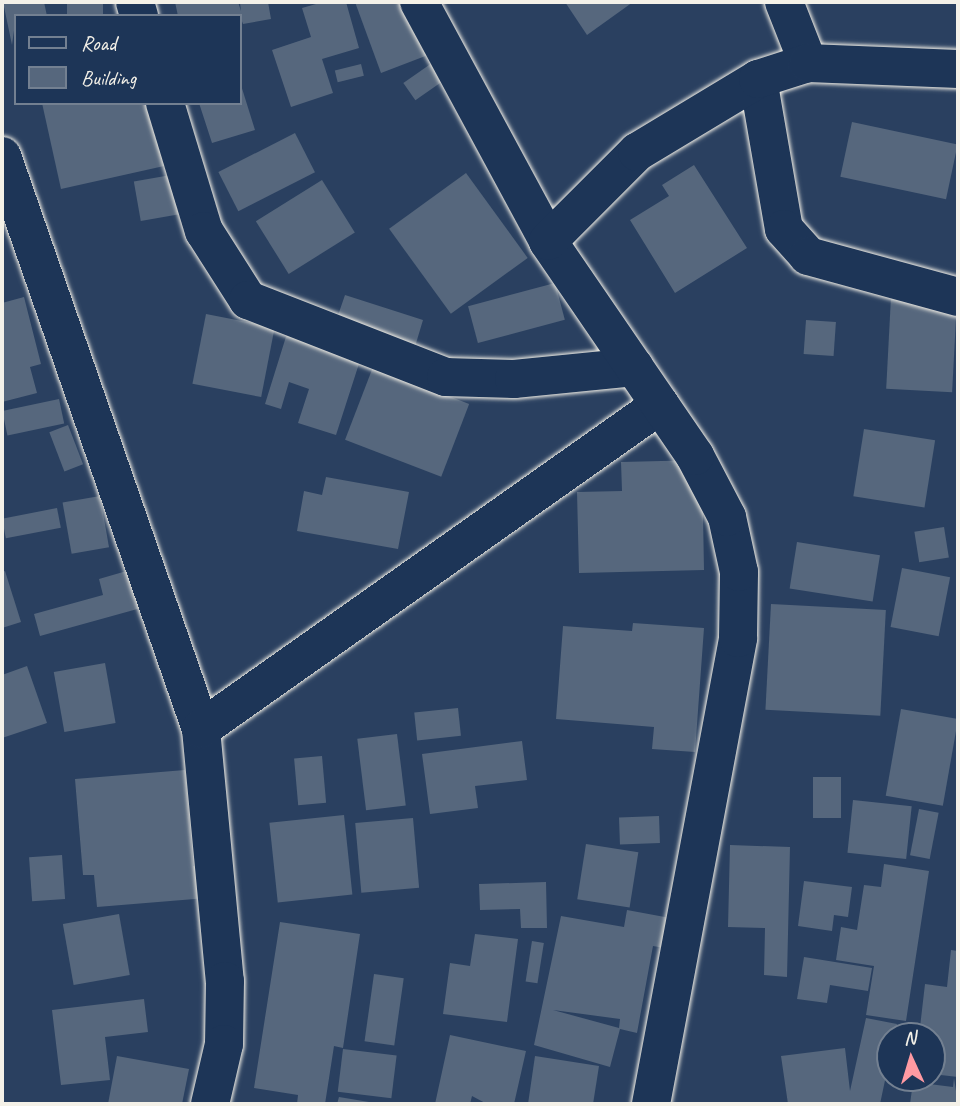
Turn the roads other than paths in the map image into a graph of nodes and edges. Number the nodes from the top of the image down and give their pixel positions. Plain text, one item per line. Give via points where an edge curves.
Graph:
1 (419, 2) edge
2 (784, 2) edge
3 (808, 63) junction
4 (958, 69) edge
5 (758, 79) junction
6 (166, 105) edge
7 (5, 176) edge
8 (548, 241) junction
9 (958, 297) edge
10 (634, 367) junction
11 (660, 405) junction
12 (201, 729) junction
13 (210, 1104) edge
14 (651, 1104) edge

1 - 8 street
2 - 3 street
3 - 4 street
3 - 5 street
5 - 8 street via 637,152
5 - 9 street via 783,229 808,256
6 - 10 street via 204,231 248,300 446,377 514,379
7 - 12 street
8 - 10 street
10 - 11 street
11 - 12 street
11 - 14 street via 727,517 739,572 738,638
12 - 13 street via 225,981 224,1044

